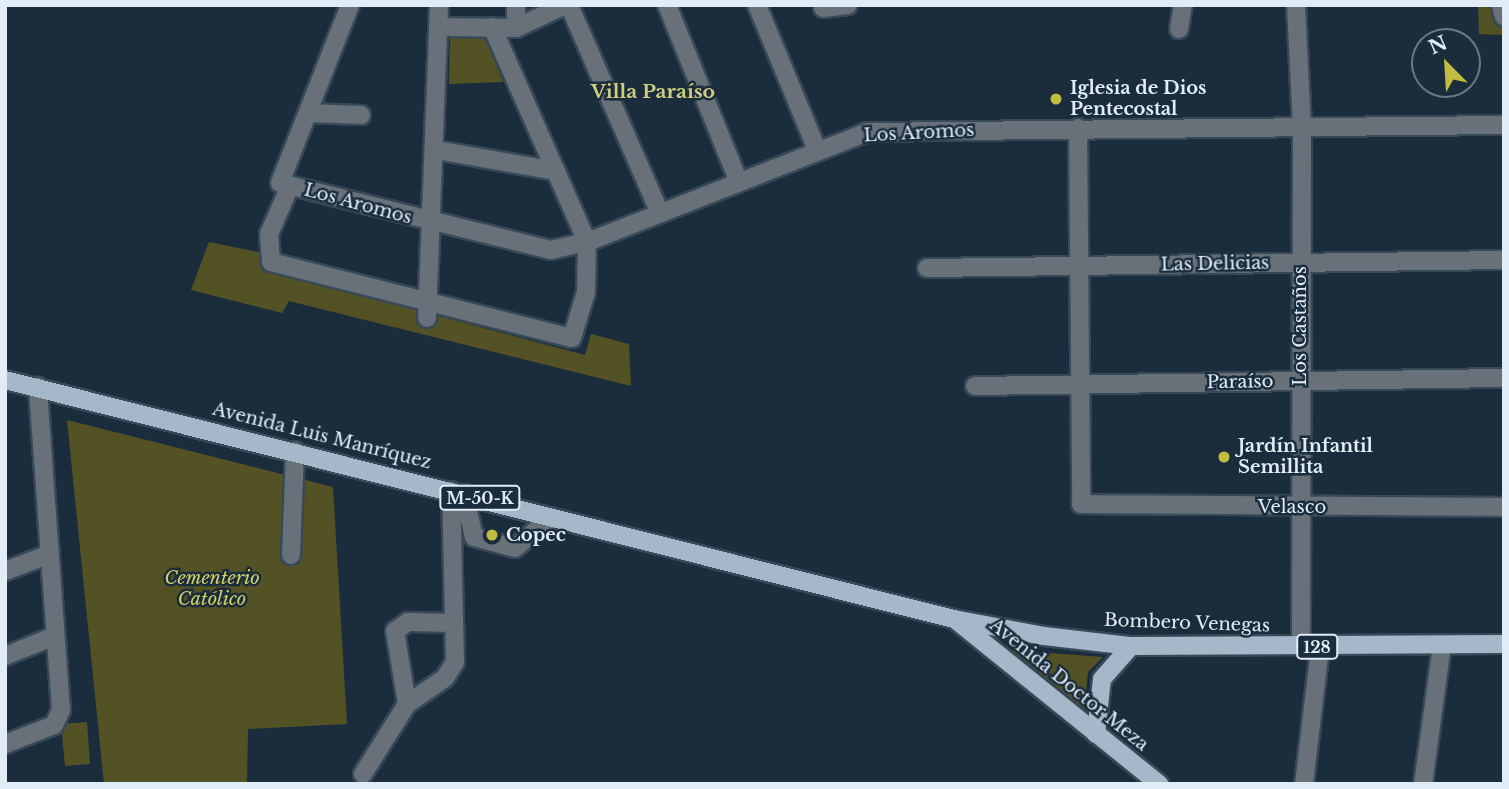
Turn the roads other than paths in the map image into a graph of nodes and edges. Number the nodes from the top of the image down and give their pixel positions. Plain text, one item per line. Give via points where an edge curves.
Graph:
1 (350, 5) edge
2 (439, 5) edge
3 (516, 5) edge
4 (567, 5) edge
5 (667, 5) edge
6 (757, 5) edge
7 (848, 5) edge
8 (1183, 5) edge
9 (1296, 5) edge
10 (1501, 5) edge
11 (823, 8) dead end
12 (1504, 17) edge
13 (438, 27) junction
14 (492, 27) junction
15 (516, 28) junction
16 (1179, 29) dead end
17 (307, 113) junction
18 (361, 115) dead end
19 (1504, 125) edge
20 (1302, 126) junction
21 (1078, 128) junction
22 (436, 150) junction
23 (817, 150) junction
24 (556, 171) junction
25 (738, 180) junction
26 (285, 184) junction
27 (659, 211) junction
28 (433, 224) junction
29 (587, 242) junction
30 (1504, 261) edge
31 (1300, 263) junction
32 (1076, 266) junction
33 (927, 268) dead end
34 (427, 310) junction
35 (1504, 378) edge
36 (5, 380) edge
37 (1300, 381) junction
38 (1076, 385) junction
39 (975, 386) dead end
40 (38, 387) junction
41 (295, 451) junction
42 (457, 493) junction
43 (1300, 507) junction
44 (1504, 507) edge
45 (552, 517) junction
46 (50, 554) junction
47 (291, 555) dead end
48 (5, 559) edge
49 (25, 563) junction
50 (5, 571) edge
51 (954, 619) junction
52 (453, 622) junction
53 (55, 636) junction
54 (1504, 644) edge
55 (1442, 645) junction
56 (1131, 646) junction
57 (1301, 647) junction
58 (1320, 647) junction
59 (5, 656) edge
60 (407, 704) junction
61 (1096, 734) junction
62 (5, 744) edge
63 (363, 774) dead end
64 (1159, 784) edge
65 (1304, 784) edge
66 (1423, 784) edge

1 - 17 street
2 - 13 street
3 - 15 street
4 - 15 street
4 - 27 street
5 - 25 street
6 - 23 street
7 - 11 street
8 - 16 street
9 - 20 street, Los Castaños
10 - 12 street
13 - 14 street
13 - 22 street
14 - 15 street
14 - 24 street
17 - 18 street
17 - 26 street
19 - 20 street, Los Aromos
20 - 21 street, Los Aromos
20 - 31 street, Los Castaños
21 - 23 street, Los Aromos via 867,132
21 - 32 street
22 - 24 street
22 - 28 street
23 - 25 street, Los Aromos
24 - 29 street
25 - 27 street, Los Aromos
26 - 28 street, Los Aromos
26 - 34 street via 266,256 276,264
27 - 29 street, Los Aromos
28 - 29 street, Los Aromos via 543,249
28 - 34 street
29 - 34 street via 586,292 572,338
30 - 31 street, Las Delicias
31 - 32 street, Las Delicias
31 - 37 street, Los Castaños
32 - 33 street, Las Delicias
32 - 38 street
35 - 37 street, Paraíso
36 - 40 main road, Avenida Luis Manríquez / M-50-K
37 - 38 street, Paraíso
37 - 43 street, Los Castaños
38 - 39 street, Paraíso
38 - 43 street, Velasco via 1082,505
40 - 41 main road, Avenida Luis Manríquez / M-50-K
40 - 46 street
41 - 42 main road, Avenida Luis Manríquez / M-50-K
41 - 47 street
42 - 45 main road, Avenida Luis Manríquez / M-50-K
42 - 45 street via 474,537 516,548
42 - 52 street
43 - 44 street, Velasco
43 - 57 street, Los Castaños
45 - 51 main road, Avenida Luis Manríquez / M-50-K
46 - 49 street
46 - 53 street
48 - 49 street
49 - 50 street
51 - 56 main road, Bombero Venegas / 128
51 - 61 main road, Avenida Doctor Meza
52 - 60 street via 455,662 445,678
52 - 60 street via 408,622 395,631
53 - 59 street
53 - 62 street via 58,720
54 - 55 main road, Bombero Venegas / 128
55 - 58 main road, Bombero Venegas / 128
55 - 66 street
56 - 57 main road, Bombero Venegas / 128
56 - 61 main road via 1102,679
57 - 58 main road, Bombero Venegas / 128
58 - 65 street
60 - 63 street
61 - 64 main road, Avenida Doctor Meza

